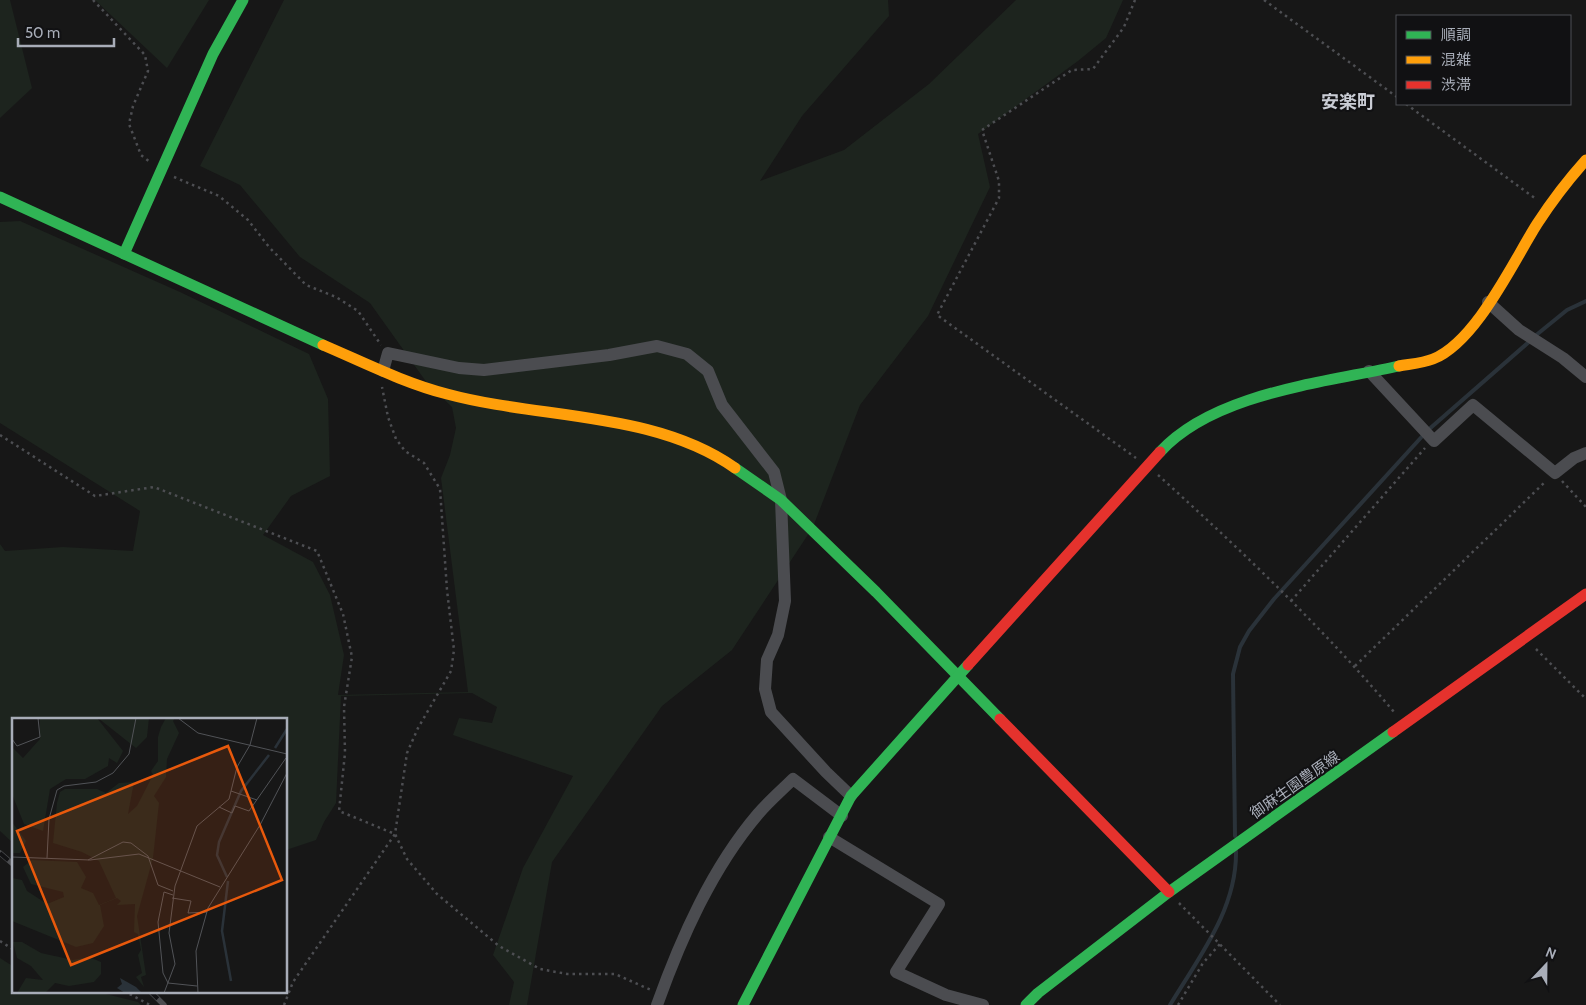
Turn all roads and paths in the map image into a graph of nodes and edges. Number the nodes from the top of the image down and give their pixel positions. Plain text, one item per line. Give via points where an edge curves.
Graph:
1 (93, 0) edge
2 (243, 0) edge
3 (1136, 0) edge
4 (1264, 0) edge
5 (1396, 96) edge
6 (1407, 105) edge
7 (1586, 160) edge
8 (160, 171) junction
9 (0, 197) edge
10 (1548, 207) junction
11 (124, 254) junction
12 (1488, 302) junction
13 (388, 353) junction
14 (383, 371) junction
15 (1369, 371) junction
16 (1586, 377) edge
17 (1428, 434) junction
18 (0, 435) edge
19 (1586, 453) edge
20 (1148, 466) junction
21 (1555, 473) junction
22 (781, 500) junction
23 (1586, 508) edge
24 (1586, 594) edge
25 (1291, 601) junction
26 (1526, 638) junction
27 (1355, 666) junction
28 (960, 676) junction
29 (1586, 699) edge
30 (1405, 725) junction
31 (852, 796) junction
32 (842, 816) junction
33 (395, 834) junction
34 (830, 838) junction
35 (1169, 892) junction
36 (0, 942) edge
37 (1219, 943) junction
38 (12, 949) edge
39 (126, 992) edge
40 (659, 1000) edge
41 (150, 1005) edge
42 (284, 1005) edge
43 (743, 1005) edge
44 (982, 1005) edge
45 (1026, 1005) edge
46 (1178, 1005) edge
47 (1280, 1005) edge

1 - 8 path via 145,55 148,71 129,124 141,155
2 - 8 street via 213,54
3 - 20 path via 1124,27 1093,69 1072,70 982,130 999,181 999,198 937,314
4 - 5 path
6 - 10 path
7 - 10 street
8 - 11 street
8 - 13 path via 219,196 248,220 306,285 336,297 358,311
9 - 11 street
10 - 12 street
11 - 14 street via 244,311
12 - 15 street via 1470,328 1446,353 1433,359
12 - 16 street via 1519,330
13 - 14 street
13 - 22 street via 484,370 657,346 687,354 708,372 722,405 774,472
14 - 22 street via 446,394 638,427 689,444 727,462
14 - 33 path via 382,389 396,439 406,451 424,463 440,489 454,650 451,671 407,754
15 - 17 street
15 - 20 street via 1260,395 1229,406 1178,436
17 - 21 street via 1434,441 1473,405
17 - 25 path
18 - 33 path via 94,496 154,487 317,551 343,614 352,657 344,707 339,811
19 - 21 street
20 - 25 path
20 - 28 street
21 - 23 path
21 - 27 path
22 - 28 street
22 - 31 street via 785,602 778,635 767,660 764,689 771,712
24 - 26 street, 御麻生園豊原線
25 - 27 path
26 - 29 path
26 - 30 street, 御麻生園豊原線
27 - 30 path
28 - 31 street
28 - 35 street
30 - 35 street, 御麻生園豊原線
31 - 32 street
32 - 34 street
32 - 40 street via 793,779 758,813 715,875
33 - 40 path via 408,859 437,894 499,946 540,969 567,974 615,974
33 - 42 path via 293,982
34 - 43 street
34 - 44 street via 940,904 896,972 946,995
35 - 37 path
35 - 45 street, 御麻生園豊原線
36 - 38 path
37 - 46 path
37 - 47 path
39 - 41 path

